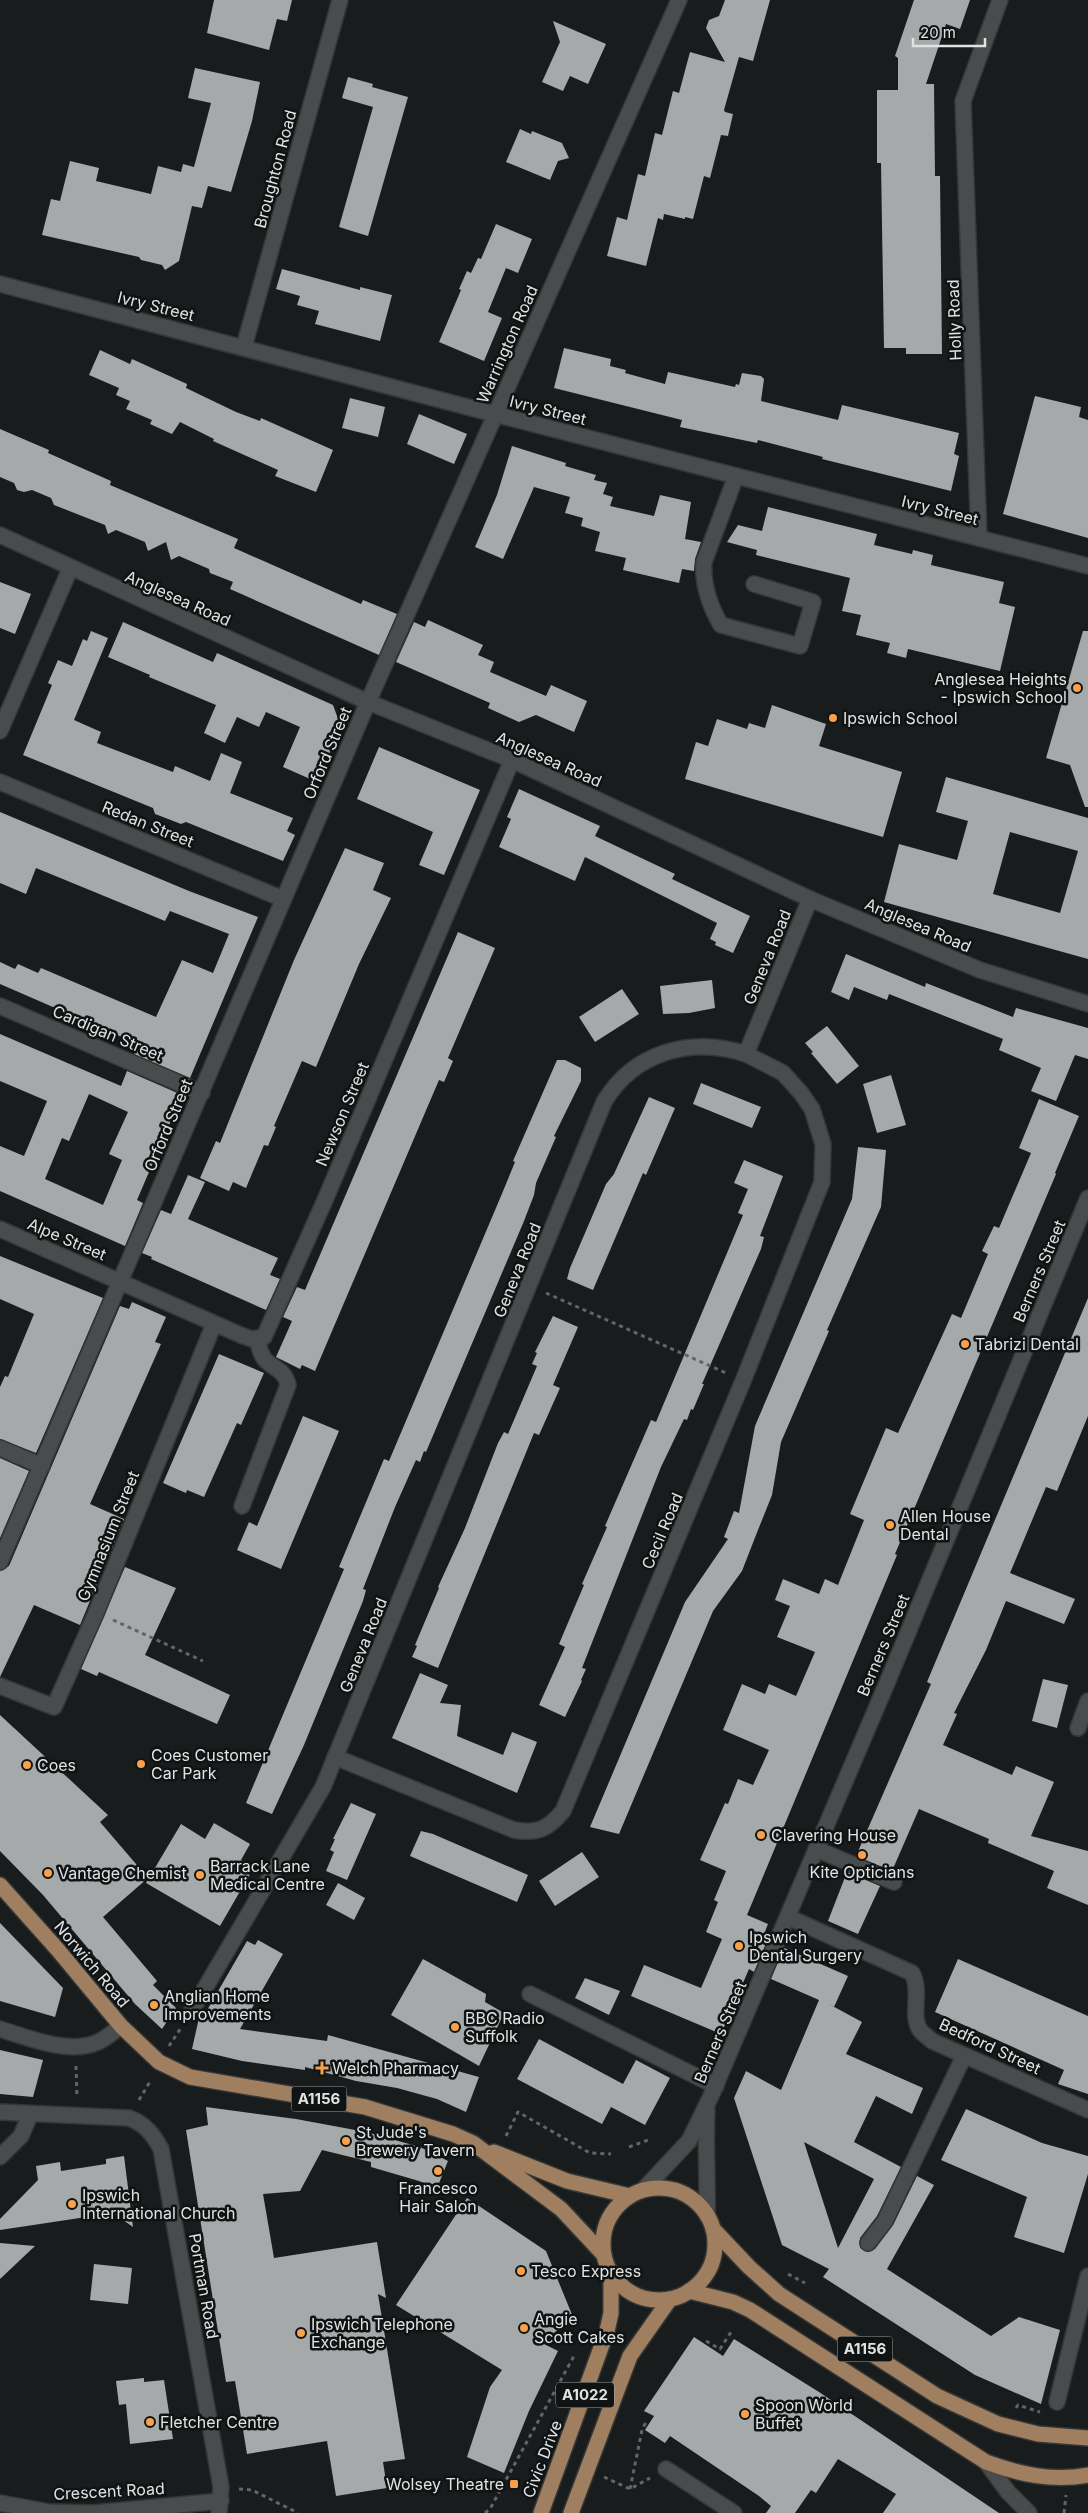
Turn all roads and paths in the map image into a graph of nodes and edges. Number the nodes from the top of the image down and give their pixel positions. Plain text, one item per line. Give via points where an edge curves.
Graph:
1 (340, 0) edge
2 (679, 0) edge
3 (1000, 0) edge
4 (0, 284) edge
5 (244, 347) junction
6 (494, 414) junction
7 (736, 476) junction
8 (0, 535) edge
9 (979, 538) junction
10 (1088, 566) edge
11 (70, 569) junction
12 (754, 584) dead end
13 (368, 702) junction
14 (0, 731) edge
15 (512, 760) junction
16 (0, 782) edge
17 (283, 898) junction
18 (810, 899) junction
19 (1088, 1004) edge
20 (0, 1006) edge
21 (746, 1054) junction
22 (202, 1093) junction
23 (1088, 1198) edge
24 (0, 1229) edge
25 (120, 1281) junction
26 (530, 1286) junction
27 (214, 1324) junction
28 (258, 1339) junction
29 (743, 1381) junction
30 (0, 1448) edge
31 (42, 1466) junction
32 (242, 1506) dead end
33 (0, 1562) edge
34 (96, 1613) junction
35 (203, 1661) dead end
36 (0, 1686) edge
37 (1088, 1701) edge
38 (1078, 1728) dead end
39 (335, 1757) junction
40 (816, 1850) junction
41 (894, 1882) dead end
42 (0, 1885) edge
43 (788, 1918) junction
44 (530, 1994) dead end
45 (191, 2012) joint
46 (121, 2026) junction
47 (0, 2029) edge
48 (964, 2056) junction
49 (159, 2062) junction
50 (76, 2063) dead end
51 (716, 2086) junction
52 (77, 2097) dead end
53 (707, 2104) junction
54 (1088, 2110) edge
55 (0, 2112) edge
56 (30, 2115) junction
57 (129, 2118) junction
58 (499, 2133) dead end
59 (651, 2139) dead end
60 (477, 2145) junction
61 (629, 2147) dead end
62 (610, 2154) dead end
63 (0, 2157) edge
64 (637, 2192) junction
65 (710, 2223) junction
66 (868, 2242) dead end
67 (604, 2255) junction
68 (785, 2272) dead end
69 (611, 2274) junction
70 (1088, 2277) edge
71 (805, 2283) dead end
72 (689, 2291) junction
73 (670, 2299) junction
74 (733, 2329) dead end
75 (706, 2340) dead end
76 (574, 2356) dead end
77 (1057, 2402) dead end
78 (1018, 2405) dead end
79 (1043, 2412) dead end
80 (648, 2420) dead end
81 (1088, 2438) edge
82 (986, 2462) junction
83 (588, 2468) junction
84 (666, 2469) joint
85 (1088, 2475) edge
86 (630, 2490) junction
87 (220, 2500) edge
88 (0, 2504) edge
89 (298, 2513) edge
90 (485, 2513) edge
91 (540, 2513) edge
92 (571, 2513) edge
93 (734, 2513) edge
94 (1029, 2513) edge

1 - 5 street, Broughton Road
2 - 6 street, Warrington Road
3 - 9 street, Holly Road via 963,101
4 - 5 street, Ivry Street
5 - 6 street, Ivry Street
6 - 7 street, Ivry Street
6 - 13 street, Warrington Road
7 - 9 street, Ivry Street
7 - 12 street via 704,562 703,576 713,612 721,625 800,646 813,602
8 - 11 street, Anglesea Road
9 - 10 street, Ivry Street
11 - 13 street, Anglesea Road
11 - 14 street
13 - 15 street, Anglesea Road
13 - 17 street, Orford Street
15 - 18 street, Anglesea Road
15 - 28 street, Newson Street via 271,1322 264,1336
16 - 17 street, Redan Street
17 - 22 street, Orford Street
18 - 19 street, Anglesea Road via 980,970
18 - 21 street, Geneva Road
20 - 22 street, Cardigan Street
21 - 26 street, Geneva Road via 713,1047 678,1050 643,1062 627,1072 604,1102
21 - 29 street, Cecil Road via 783,1073 801,1093 819,1127 824,1166 818,1193
22 - 25 street, Orford Street
23 - 40 street, Berners Street
24 - 25 street, Alpe Street
25 - 27 street
25 - 31 street, Orford Street
26 - 29 path
26 - 39 street, Geneva Road
27 - 28 street
27 - 34 street, Gymnasium Street
28 - 32 street via 259,1354 287,1377 288,1385
29 - 39 street, Cecil Road via 563,1811 555,1821 531,1832 514,1830
30 - 31 street
31 - 33 street, Orford Street
34 - 35 path
34 - 36 street, Gymnasium Street via 54,1707
37 - 38 street
39 - 45 street, Geneva Road via 323,1787
40 - 41 street
40 - 43 street, Berners Street
42 - 46 main road, Norwich Road / A1156
43 - 48 street, Bedford Street via 912,1973 918,1988 920,2030 932,2041
43 - 51 street, Berners Street
44 - 51 street
45 - 49 path
46 - 47 street via 100,2041 78,2046 51,2043
46 - 49 main road, Norwich Road / A1156
48 - 54 street, Bedford Street
48 - 66 street via 885,2221
49 - 57 path
49 - 60 main road, A1156 via 177,2072 201,2079 365,2106 419,2122
50 - 52 path
51 - 53 street, Berners Street
53 - 64 street, Berners Street via 689,2140
53 - 65 street, Berners Street via 705,2144
55 - 56 street, Portman Road
56 - 57 street, Portman Road
56 - 63 street via 21,2136
57 - 87 street, Portman Road via 147,2128 161,2150
58 - 62 path via 506,2136 518,2112 590,2153
59 - 61 path
60 - 64 main road via 567,2181
60 - 67 main road via 561,2209
64 - 65 main road via 673,2190 687,2195 698,2204
64 - 67 main road via 610,2216 603,2235
65 - 72 main road via 715,2247 711,2264 703,2279
65 - 81 main road, A1156 via 749,2267 779,2294 937,2396 998,2424 1038,2434
67 - 69 main road
68 - 71 path
69 - 73 main road via 622,2287 637,2296 653,2300
69 - 91 main road, Civic Drive / A1022 via 611,2313 607,2331
70 - 77 street
72 - 73 main road
72 - 82 main road, A1156 via 750,2310
73 - 83 main road, A1022 via 630,2356
74 - 75 path via 720,2349
76 - 90 path
78 - 79 path
80 - 86 path via 642,2430
82 - 85 main road, A1156 via 1048,2478 1069,2479
82 - 94 street via 1008,2492
83 - 86 path
83 - 92 main road, A1022
84 - 86 path
84 - 93 street
87 - 88 street, Crescent Road via 94,2513 49,2512
87 - 89 path via 252,2490

